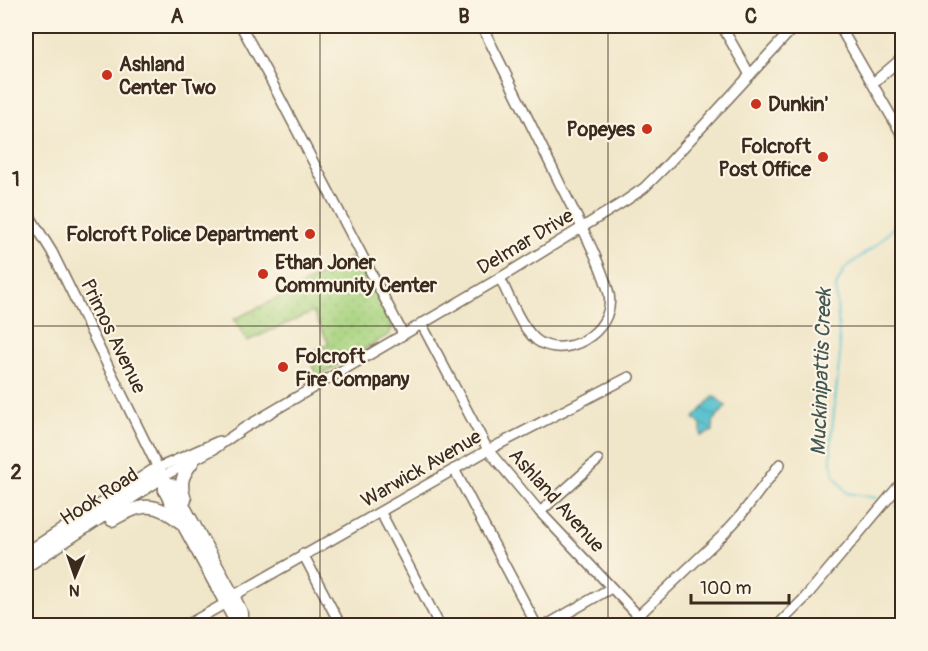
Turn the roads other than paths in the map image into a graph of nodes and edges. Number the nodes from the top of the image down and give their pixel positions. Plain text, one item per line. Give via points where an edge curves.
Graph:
1 (240, 26) edge
2 (482, 26) edge
3 (722, 26) edge
4 (795, 26) edge
5 (839, 26) edge
6 (903, 58) edge
7 (750, 75) junction
8 (873, 83) junction
9 (903, 135) edge
10 (26, 210) edge
11 (582, 228) junction
12 (500, 278) junction
13 (421, 323) junction
14 (403, 334) junction
15 (629, 376) dead end
16 (232, 436) junction
17 (488, 450) junction
18 (598, 460) dead end
19 (193, 461) junction
20 (780, 464) dead end
21 (454, 469) junction
22 (162, 476) junction
23 (903, 482) edge
24 (381, 513) junction
25 (540, 513) junction
26 (188, 524) junction
27 (72, 537) junction
28 (26, 554) edge
29 (303, 554) junction
30 (26, 566) edge
31 (611, 588) junction
32 (229, 599) junction
33 (639, 615) junction
34 (242, 625) edge
35 (185, 626) edge
36 (341, 626) edge
37 (440, 626) edge
38 (537, 626) edge
39 (545, 626) edge
40 (648, 626) edge
41 (777, 626) edge

1 - 14 street
2 - 11 street
3 - 7 street
4 - 7 street, Delmar Drive
5 - 8 street
6 - 8 street
7 - 11 street, Delmar Drive via 644,188
8 - 9 street
10 - 22 street, Primos Avenue via 52,252
11 - 12 street, Delmar Drive
11 - 12 street via 609,292 606,321 596,333 567,347 541,343 529,333
12 - 13 street, Delmar Drive
13 - 14 street, Delmar Drive
13 - 17 street, Ashland Avenue
14 - 16 street, Delmar Drive
15 - 17 street, Warwick Avenue
16 - 19 street, Delmar Drive
16 - 22 street, Delmar Drive
17 - 21 street, Warwick Avenue
17 - 25 street, Ashland Avenue
18 - 25 street
19 - 22 street, Delmar Drive
19 - 26 main road via 181,485
20 - 33 street via 735,522
21 - 24 street, Warwick Avenue
21 - 38 street
22 - 26 main road, Primos Avenue via 172,485
22 - 27 main road, Hook Road
22 - 28 main road, Hook Road
23 - 41 street
24 - 29 street, Warwick Avenue
24 - 37 street
25 - 31 street, Ashland Avenue
26 - 27 main road via 159,508 141,507
26 - 32 main road, Primos Avenue
27 - 30 main road, Hook Road
29 - 32 street, Warwick Avenue
29 - 36 street
31 - 33 street, Ashland Avenue
31 - 39 street
32 - 34 main road, Primos Avenue via 242,614
32 - 35 street, Warwick Avenue
33 - 40 street, Ashland Avenue

